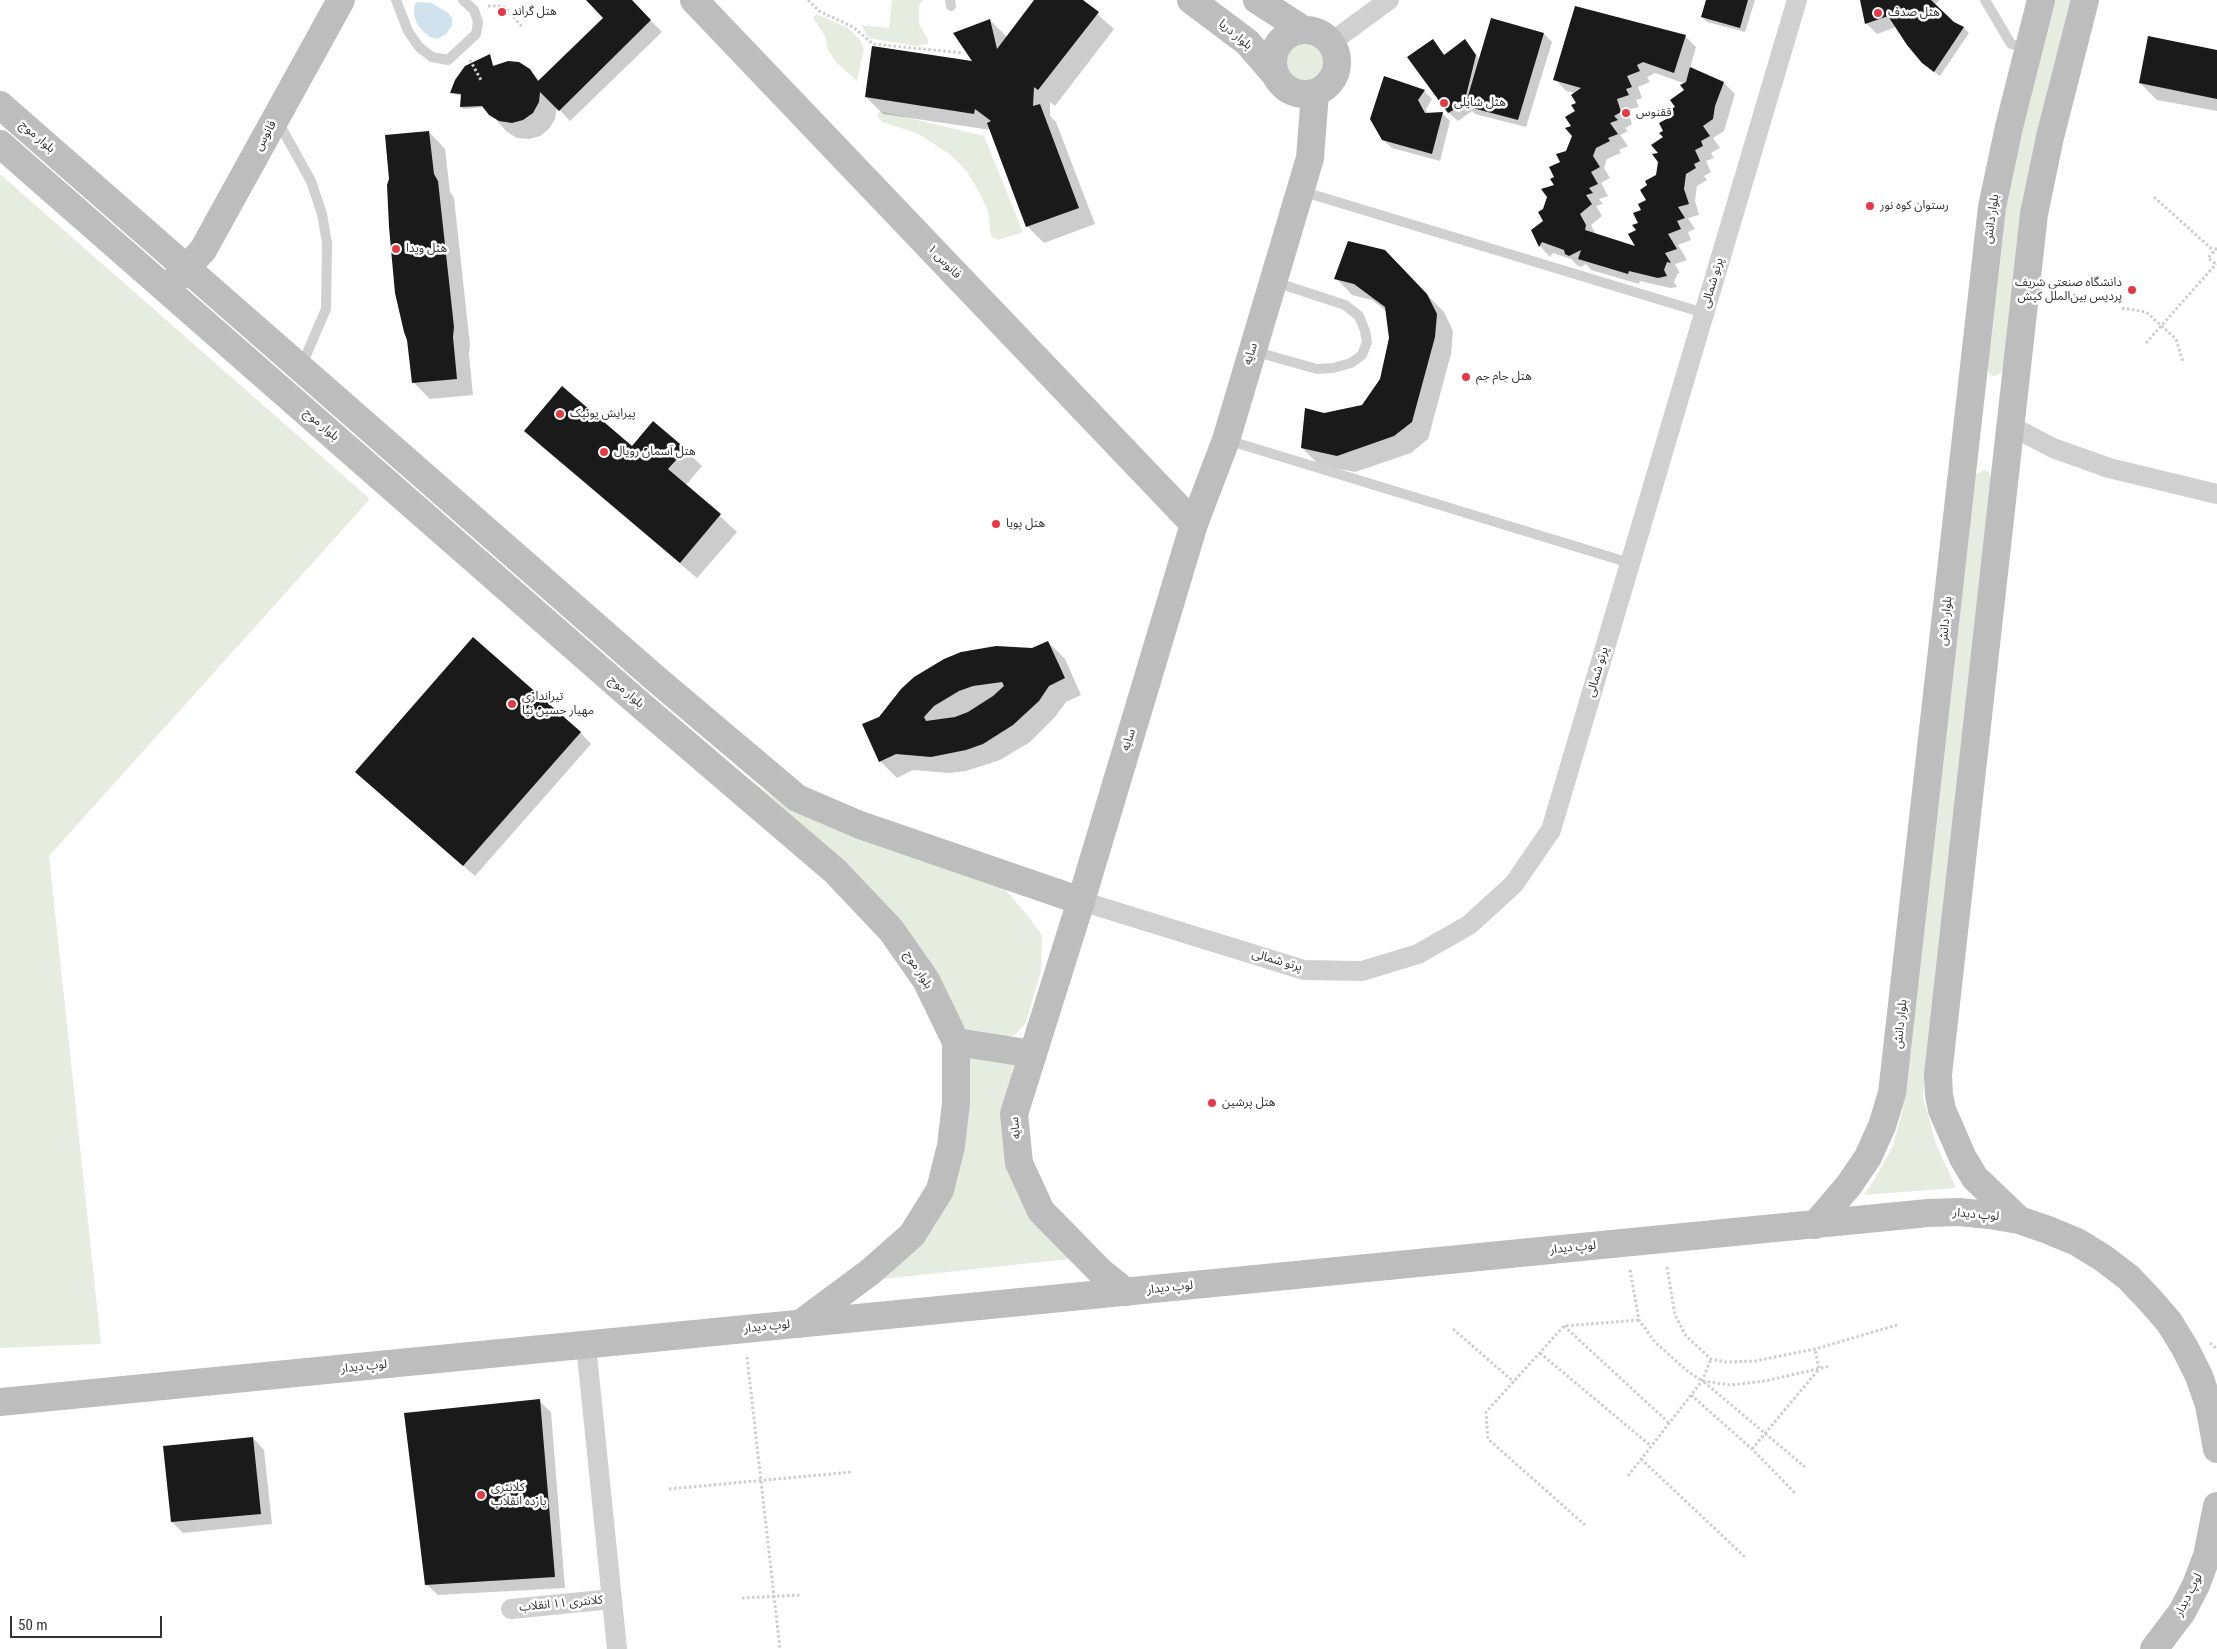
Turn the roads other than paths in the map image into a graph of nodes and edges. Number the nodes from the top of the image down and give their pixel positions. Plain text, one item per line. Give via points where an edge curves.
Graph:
1 (342, 0) edge
2 (396, 0) edge
3 (463, 0) edge
4 (694, 0) edge
5 (1192, 0) edge
6 (1257, 0) edge
7 (1389, 0) edge
8 (1797, 0) edge
9 (1985, 0) edge
10 (2040, 0) edge
11 (2085, 0) edge
12 (1304, 30) junction
13 (1330, 43) junction
14 (2027, 48) junction
15 (1274, 73) junction
16 (1315, 93) junction
17 (0, 105) edge
18 (276, 118) junction
19 (0, 144) edge
20 (1300, 190) junction
21 (186, 268) junction
22 (1273, 281) junction
23 (166, 290) junction
24 (1704, 313) junction
25 (1252, 351) junction
26 (301, 368) junction
27 (1968, 421) junction
28 (2011, 426) junction
29 (1226, 440) junction
30 (2217, 494) edge
31 (1194, 524) junction
32 (1630, 563) junction
33 (656, 678) junction
34 (636, 701) junction
35 (1081, 901) junction
36 (956, 1042) junction
37 (1033, 1054) junction
38 (2019, 1220) junction
39 (1815, 1225) junction
40 (1126, 1292) junction
41 (800, 1324) junction
42 (586, 1345) junction
43 (2185, 1348) junction
44 (2217, 1370) edge
45 (0, 1402) edge
46 (2217, 1449) edge
47 (2217, 1506) edge
48 (2212, 1548) edge
49 (612, 1599) junction
50 (510, 1609) dead end
51 (617, 1649) edge
52 (2154, 1649) edge

1 - 18 street, فانوس
2 - 3 lane via 418,47 432,57 448,60 476,34 478,22 474,10
4 - 31 street, فانوس ۱
5 - 15 street, بلوار دریا via 1246,42
6 - 12 street
7 - 13 street
8 - 24 street, پرتو شمالی
9 - 14 lane via 2011,44
10 - 14 street, بلوار دانش
11 - 28 street via 2034,214
12 - 13 street via 1314,32
12 - 15 street via 1294,32 1278,44 1274,53
13 - 16 street via 1335,52 1336,72 1324,88
14 - 27 street, بلوار دانش via 1992,207
15 - 16 street via 1286,89 1305,95
16 - 20 street, سایه via 1310,158
17 - 21 street, بلوار موج
18 - 21 street, فانوس via 204,250
18 - 26 lane via 311,181 328,243 326,308
19 - 23 street, بلوار موج
20 - 22 street, سایه
20 - 24 lane
21 - 23 street, فانوس
21 - 26 street, بلوار موج
22 - 25 street, سایه
22 - 25 lane via 1345,304 1360,316 1367,342 1362,355 1351,363 1333,368 1318,369
23 - 34 street, بلوار موج
24 - 32 street, پرتو شمالی
25 - 29 street, سایه
26 - 33 street, بلوار موج
27 - 28 street
27 - 39 street, بلوار دانش via 1892,1093 1868,1157
28 - 30 street via 2053,448 2109,468
28 - 38 street via 1938,1074 1942,1110 1963,1158 1975,1178
29 - 31 street, سایه
29 - 32 lane
31 - 35 street, سایه
32 - 35 street, پرتو شمالی via 1551,830 1514,884 1469,924 1418,954 1362,971 1304,970
33 - 34 street
33 - 35 street, بلوار موج via 797,798 860,825
34 - 36 street, بلوار موج via 835,871 891,930 926,980
35 - 37 street, سایه
36 - 37 street
36 - 41 street, بلوار موج via 955,1112 940,1190 912,1235 870,1272
37 - 40 street, سایه via 1014,1114 1019,1163 1041,1211 1102,1273
38 - 39 street, لوپ دیدار via 1959,1212
38 - 43 street, لوپ دیدار via 2077,1242 2128,1277 2159,1310
39 - 40 street, لوپ دیدار
40 - 41 street, لوپ دیدار
41 - 42 street, لوپ دیدار
42 - 45 street, لوپ دیدار
42 - 49 street
43 - 44 street
43 - 46 street, لوپ دیدار via 2209,1405
47 - 48 street, لوپ دیدار
48 - 52 street, لوپ دیدار via 2182,1612
49 - 50 street, کلانتری ۱۱ انقلاب
49 - 51 street

